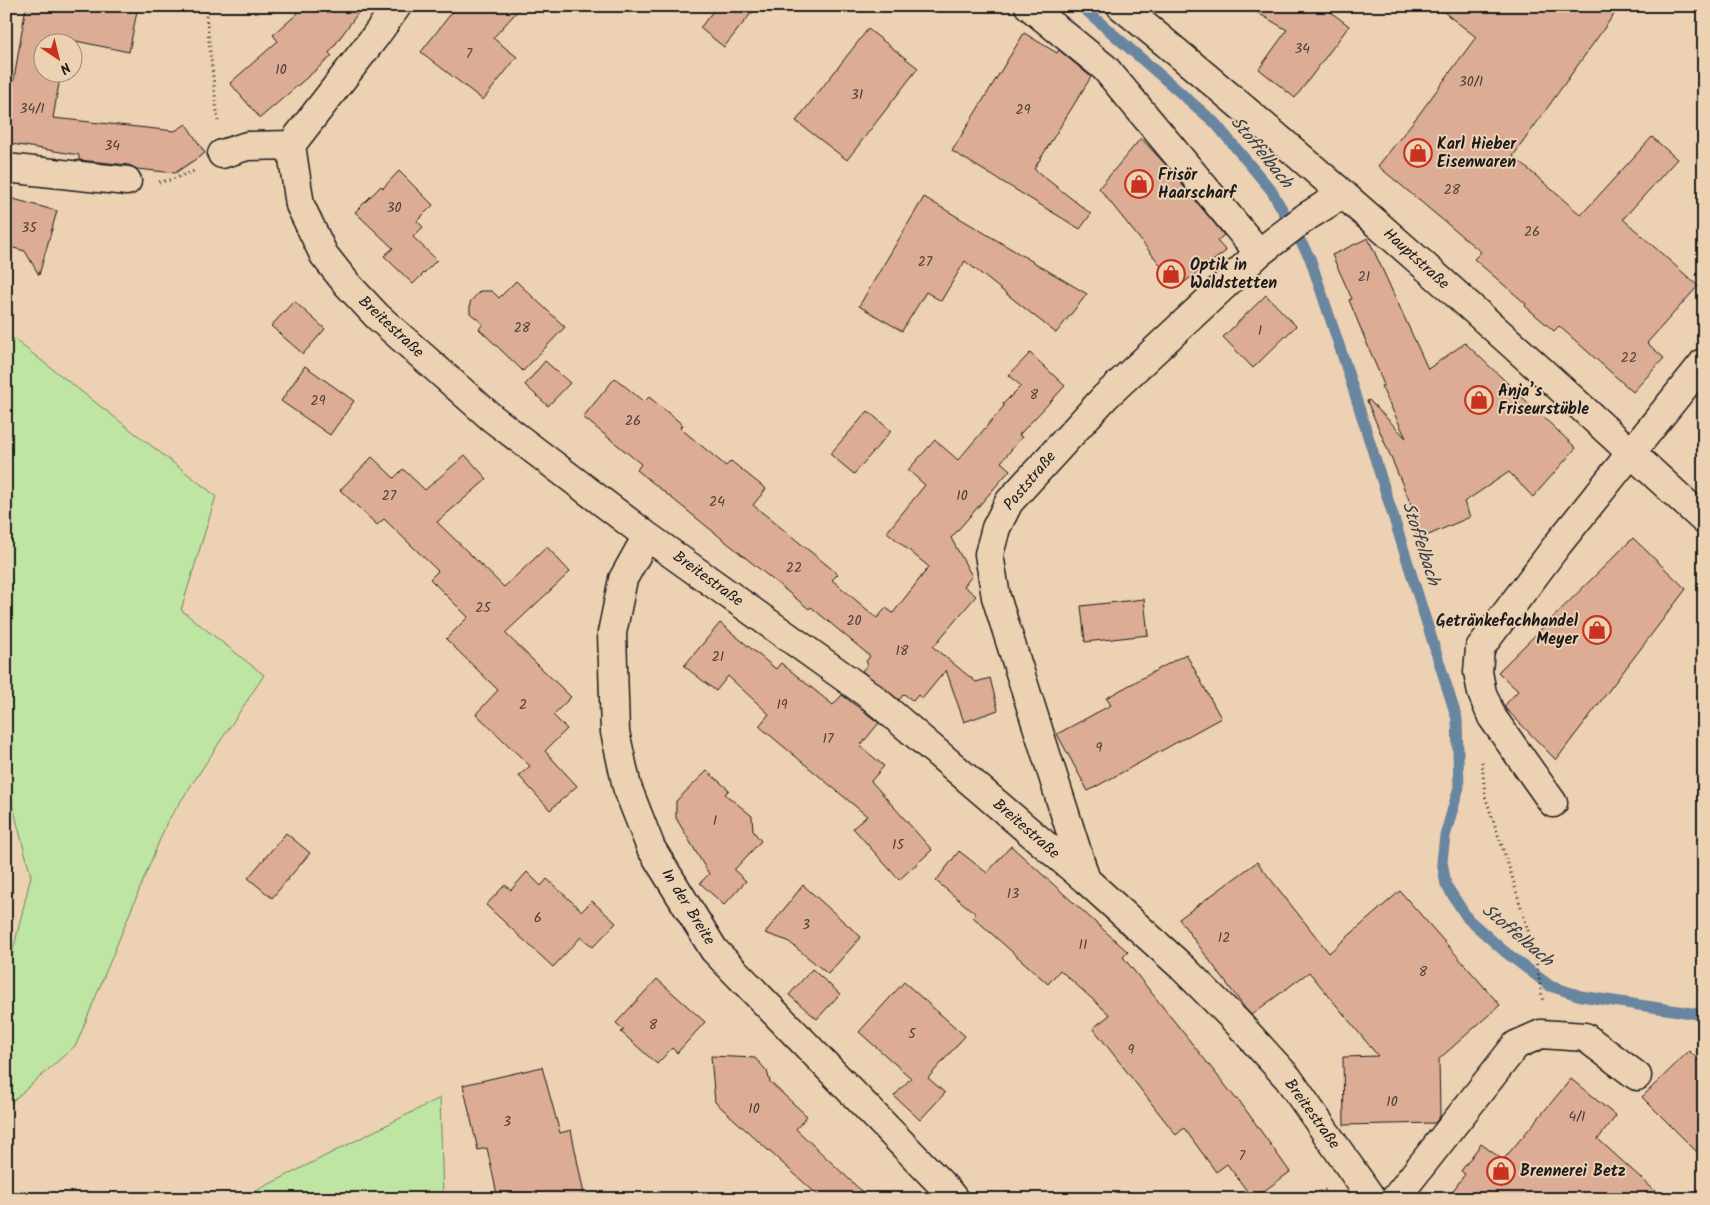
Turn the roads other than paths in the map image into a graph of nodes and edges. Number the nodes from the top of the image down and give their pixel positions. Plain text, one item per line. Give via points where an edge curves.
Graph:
1 (397, 6) edge
2 (1121, 6) edge
3 (1045, 11) edge
4 (291, 145) junction
5 (222, 154) road end
6 (6, 168) edge
7 (126, 181) road end
8 (1343, 194) junction
9 (1259, 253) junction
10 (1704, 362) edge
11 (1631, 453) junction
12 (1704, 520) edge
13 (647, 536) junction
14 (1553, 803) dead end
15 (1086, 880) junction
16 (1637, 1076) dead end
17 (954, 1199) edge
18 (1372, 1199) edge
19 (1395, 1199) edge

1 - 4 street
2 - 8 street, Hauptstraße
3 - 9 street via 1105,68
4 - 5 street via 247,146
4 - 13 street, Breitestraße via 300,205 324,255 347,284 377,316 492,418
6 - 7 street
8 - 9 street, Poststraße
8 - 11 street, Hauptstraße
9 - 15 street, Poststraße via 1105,397 1009,502 993,537 989,554 996,597
10 - 11 street
11 - 12 street, Hauptstraße
11 - 14 street via 1480,648 1478,672 1492,717
13 - 15 street, Breitestraße via 872,697
13 - 17 street, In der Breite via 623,579 612,633 615,732 627,787 651,848 714,950
15 - 18 street, Breitestraße via 1183,968 1282,1071
16 - 19 street via 1585,1037 1541,1034 1516,1045

